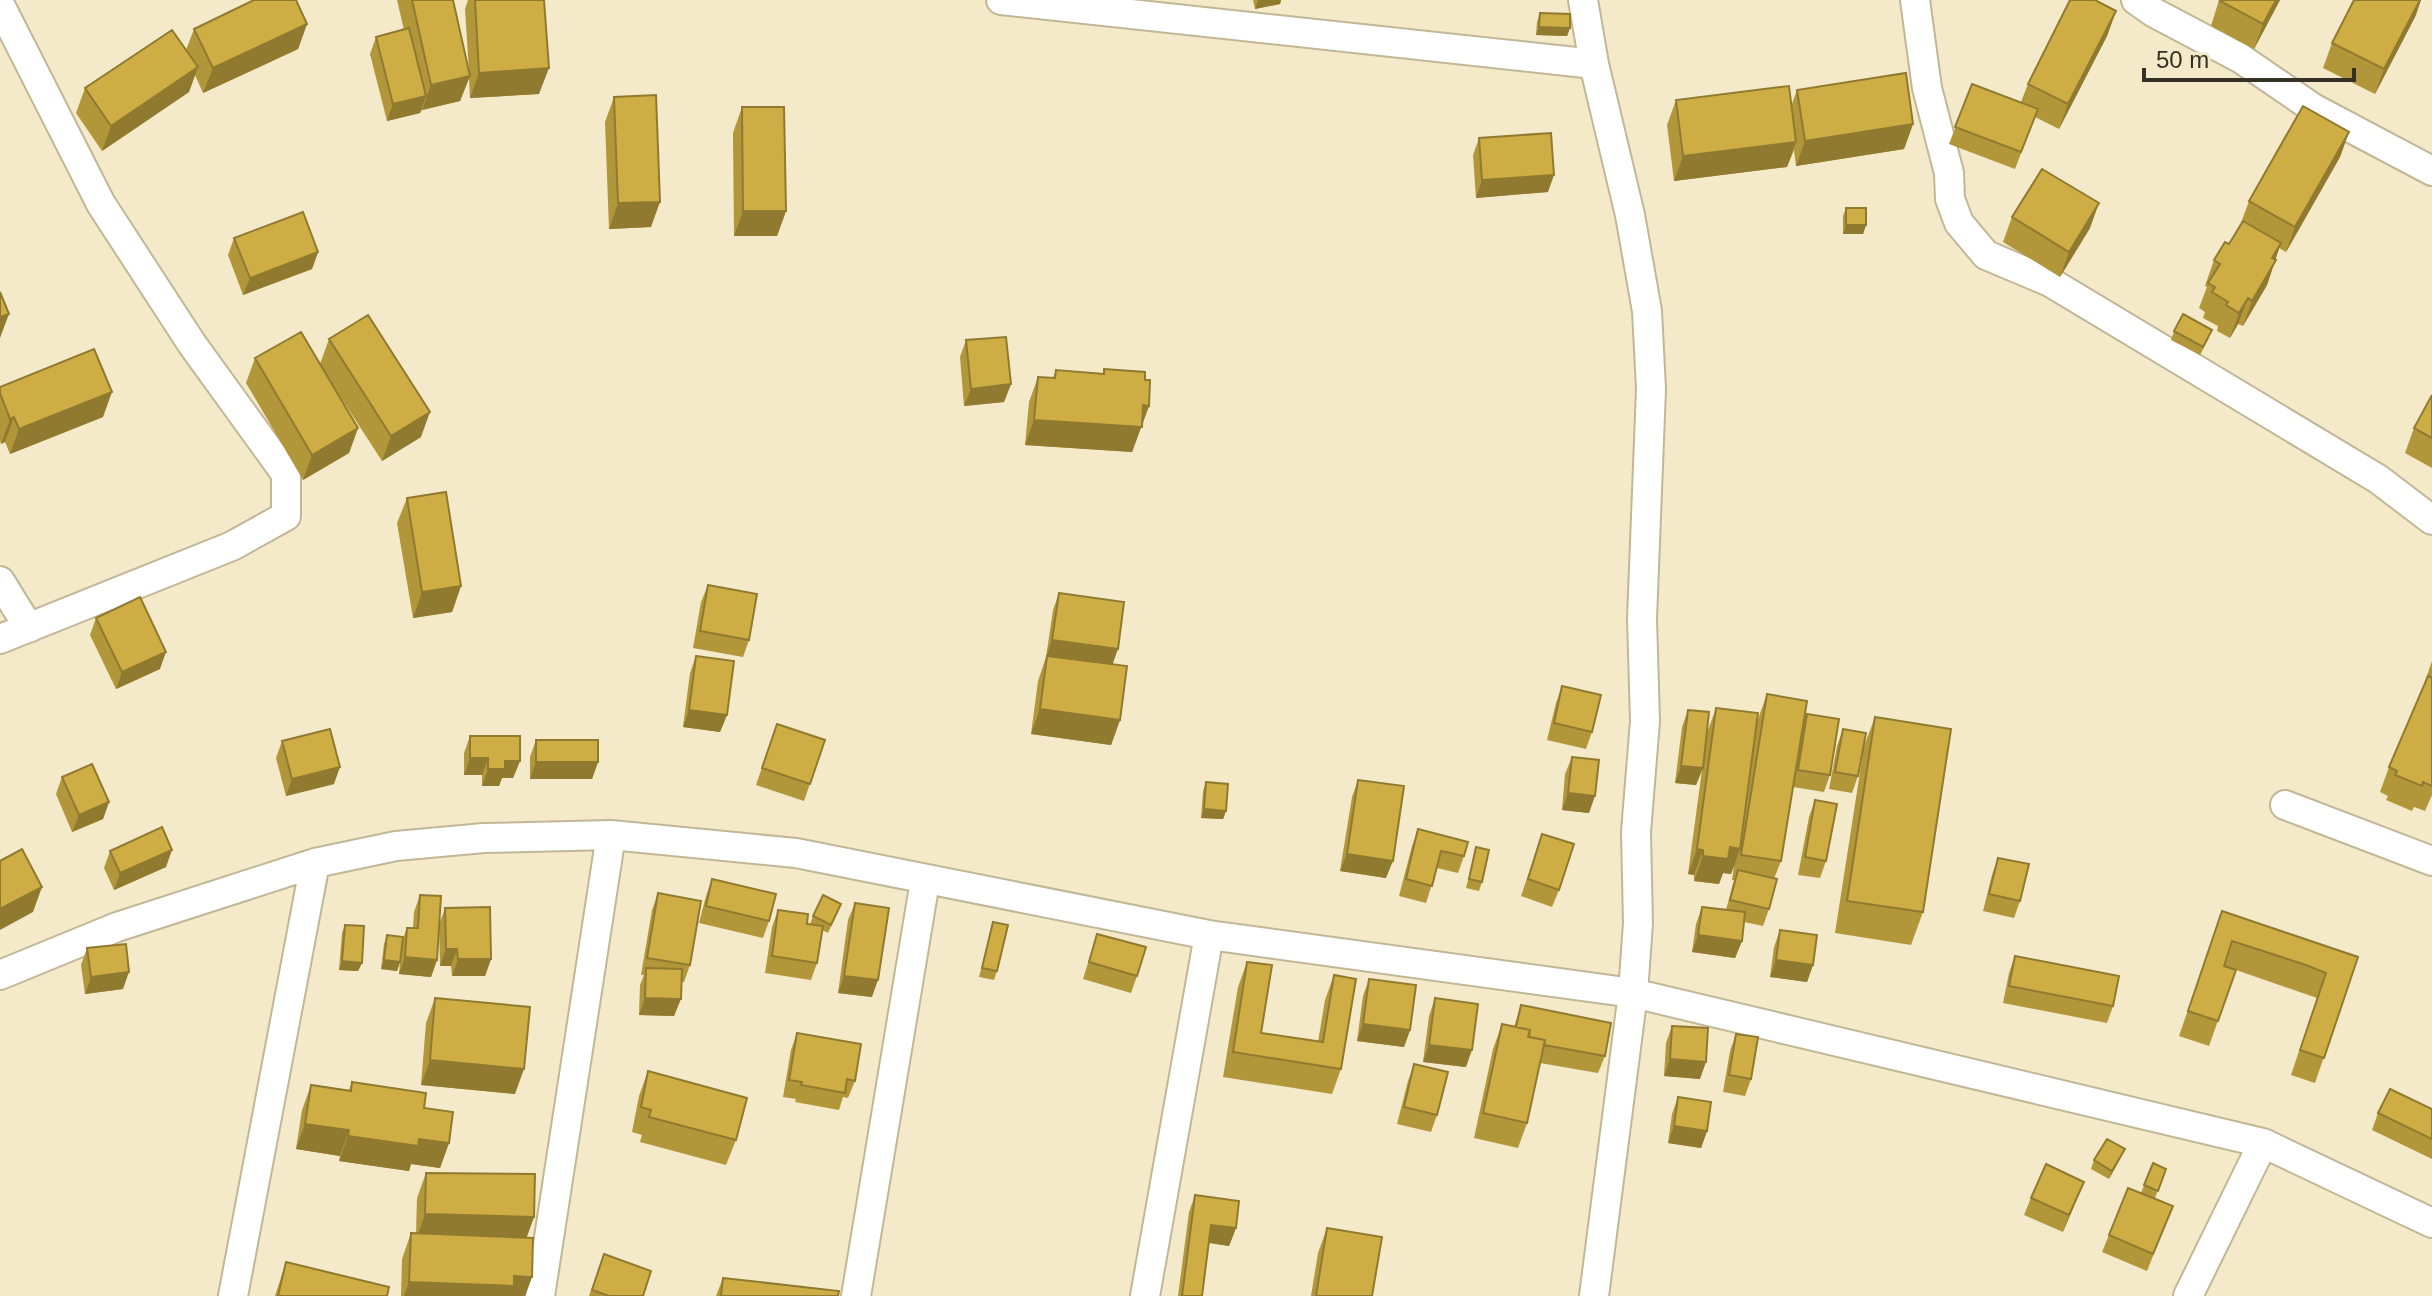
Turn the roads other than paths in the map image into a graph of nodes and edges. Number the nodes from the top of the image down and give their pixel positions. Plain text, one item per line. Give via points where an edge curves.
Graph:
1 (1001, 0) edge
2 (1583, 0) edge
3 (1915, 0) edge
4 (2136, 0) edge
5 (0, 5) edge
6 (1594, 64) junction
7 (2432, 171) edge
8 (2432, 520) edge
9 (0, 581) edge
10 (29, 628) junction
11 (0, 639) edge
12 (2285, 805) dead end
13 (611, 835) junction
14 (2432, 861) edge
15 (315, 863) junction
16 (925, 881) junction
17 (1209, 935) junction
18 (0, 975) edge
19 (1633, 993) junction
20 (2263, 1143) junction
21 (2432, 1223) edge
22 (233, 1296) edge
23 (540, 1296) edge
24 (856, 1296) edge
25 (1145, 1296) edge
26 (1594, 1296) edge
27 (2188, 1296) edge

1 - 6 street
2 - 6 street
3 - 8 street via 1950,199 1959,223 1986,255 2050,282 2378,479
4 - 7 street via 2240,58 2313,108
5 - 10 street via 101,204 192,344 286,474 286,516 232,546
6 - 19 street via 1647,311 1651,389
9 - 10 street
10 - 11 street
12 - 14 street
13 - 15 street via 396,846
13 - 16 street via 796,853
13 - 23 street
15 - 18 street via 117,927
15 - 22 street
16 - 17 street
16 - 24 street
17 - 19 street
17 - 25 street
19 - 20 street
19 - 26 street
20 - 21 street
20 - 27 street

